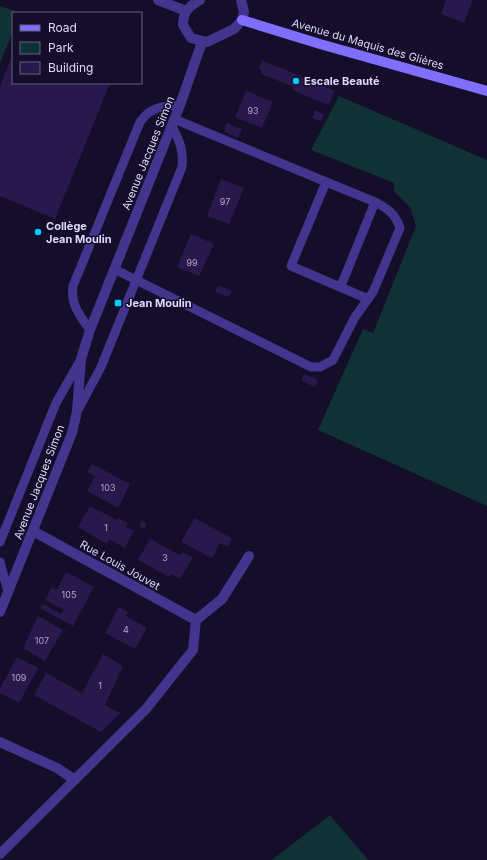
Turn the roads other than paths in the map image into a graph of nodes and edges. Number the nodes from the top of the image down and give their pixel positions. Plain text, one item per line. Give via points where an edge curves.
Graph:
1 (158, 0) edge
2 (200, 0) edge
3 (241, 0) edge
4 (186, 11) junction
5 (242, 20) junction
6 (202, 42) junction
7 (487, 91) edge
8 (180, 105) junction
9 (173, 122) junction
10 (326, 182) junction
11 (375, 202) junction
12 (114, 269) junction
13 (137, 280) junction
14 (341, 286) junction
15 (368, 299) junction
16 (90, 330) junction
17 (81, 359) junction
18 (77, 411) junction
19 (33, 531) junction
20 (0, 542) edge
21 (249, 556) dead end
22 (0, 562) edge
23 (8, 592) junction
24 (0, 612) edge
25 (196, 620) junction
26 (0, 742) edge
27 (75, 780) junction
28 (0, 854) edge

1 - 4 street
2 - 4 street
3 - 5 street via 244,12
4 - 6 street via 183,20 185,30 191,38
5 - 6 street via 234,29
5 - 7 street, Avenue du Maquis des Glières
6 - 8 street, Avenue Jacques Simon
8 - 9 street, Avenue Jacques Simon
8 - 16 lane via 151,110 140,122 73,286 71,295 74,305
9 - 10 lane
9 - 12 street, Avenue Jacques Simon
9 - 13 lane via 184,155 182,167
10 - 11 lane
10 - 14 lane via 291,266
11 - 14 lane
11 - 15 lane via 390,210 397,218 400,228
12 - 13 lane
12 - 16 street, Avenue Jacques Simon
13 - 15 lane via 311,367 320,367 333,360 355,317
13 - 18 lane via 101,367
14 - 15 lane
16 - 17 street, Avenue Jacques Simon
17 - 18 street, Avenue Jacques Simon
17 - 20 lane via 56,403
18 - 19 street, Avenue Jacques Simon via 72,434
19 - 23 street, Avenue Jacques Simon
19 - 25 street, Rue Louis Jouvet
21 - 25 street via 222,599
22 - 23 lane
23 - 24 street, Avenue Jacques Simon
25 - 27 street via 193,650 146,709
26 - 27 street via 57,768
27 - 28 street

